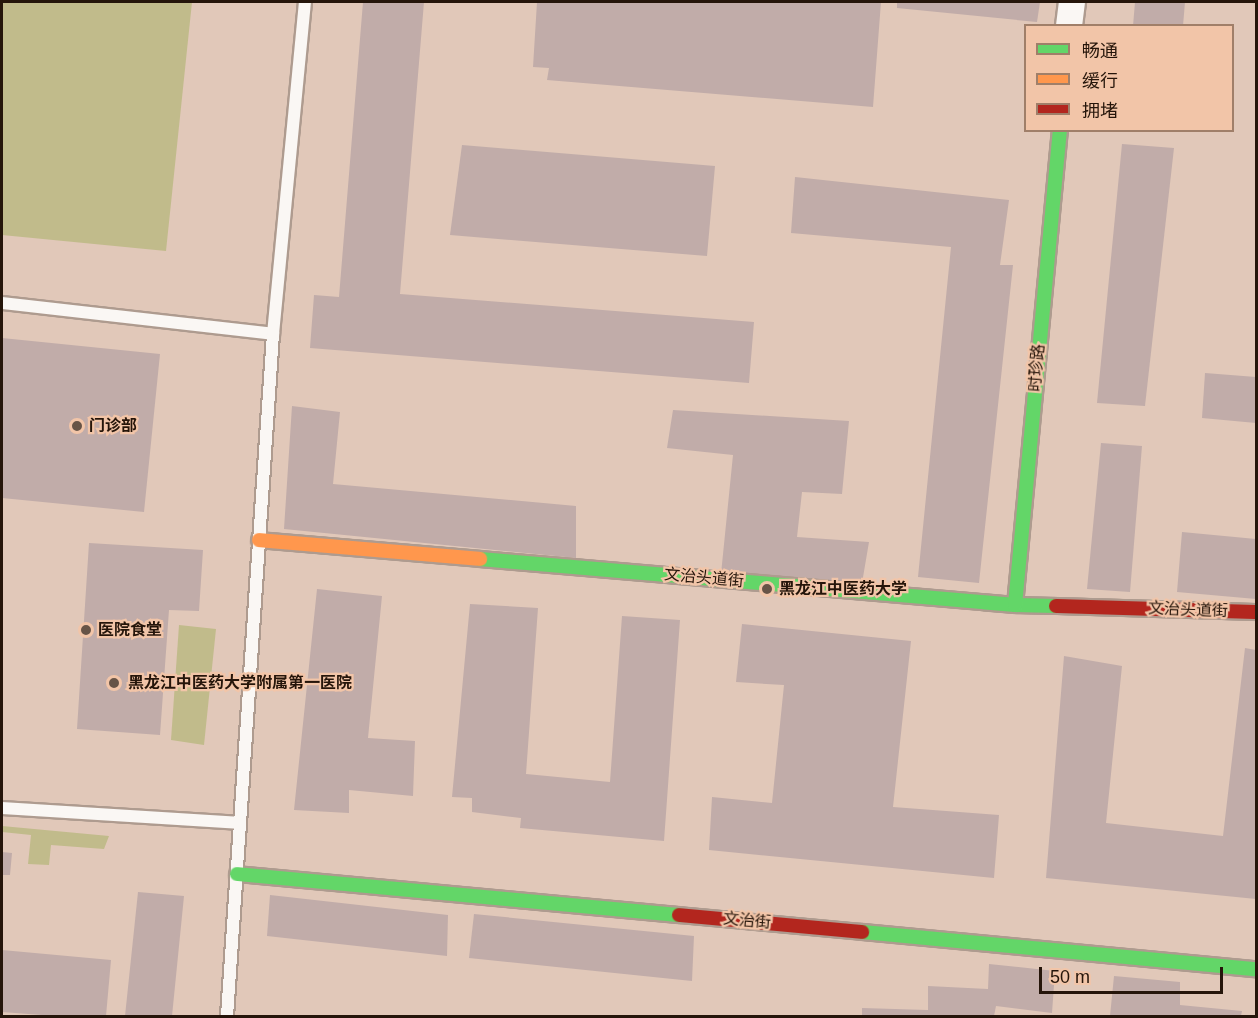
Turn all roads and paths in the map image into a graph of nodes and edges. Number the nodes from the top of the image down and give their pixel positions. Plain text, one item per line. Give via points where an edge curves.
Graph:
1 (305, 2) edge
2 (1072, 2) edge
3 (1070, 24) edge
4 (1060, 132) edge
5 (2, 303) edge
6 (273, 334) junction
7 (259, 540) junction
8 (1016, 605) junction
9 (1257, 612) edge
10 (2, 808) edge
11 (240, 823) junction
12 (237, 874) junction
13 (1257, 969) edge
14 (227, 1017) edge

1 - 6 lane
2 - 3 street
4 - 8 street, 时珍路
5 - 6 lane
6 - 7 lane
7 - 8 street, 文治头道街
7 - 11 lane
8 - 9 street, 文治头道街
10 - 11 lane
11 - 12 lane
12 - 13 street, 文治街
12 - 14 lane

